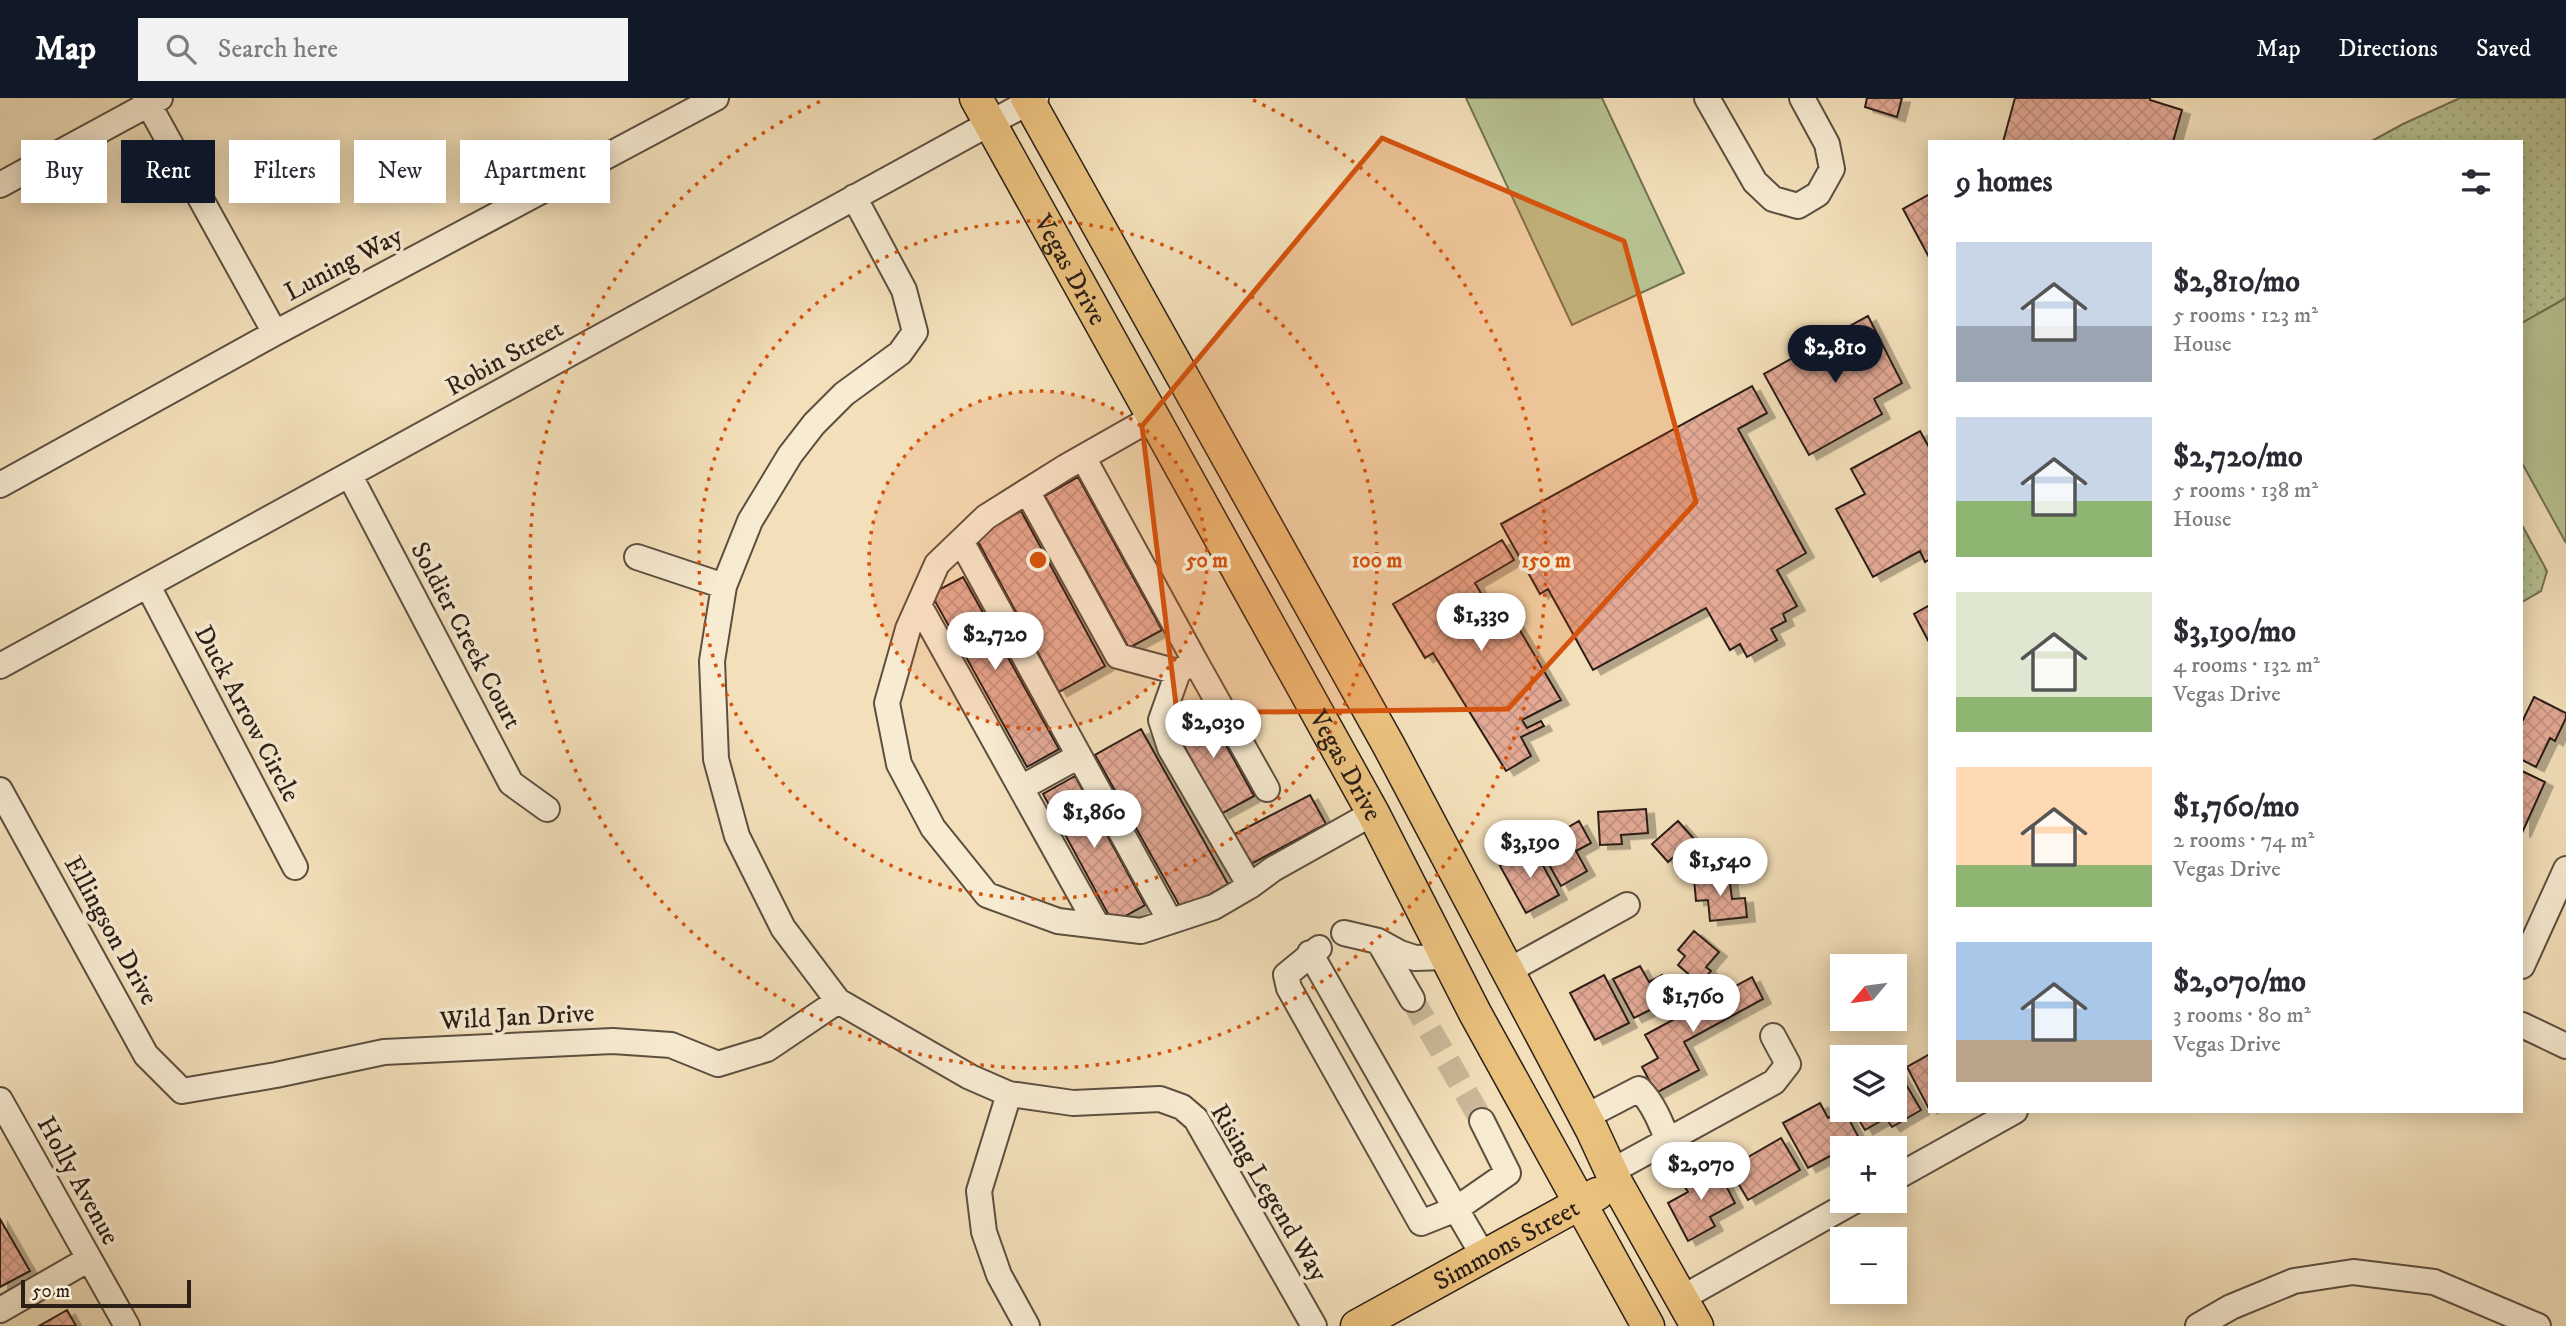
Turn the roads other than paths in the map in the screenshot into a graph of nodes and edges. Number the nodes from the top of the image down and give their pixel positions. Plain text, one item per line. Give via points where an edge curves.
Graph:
1 (716, 98) edge
2 (1707, 98) edge
3 (1802, 98) edge
4 (1030, 99) edge
5 (151, 100) edge
6 (983, 111) edge
7 (0, 185) edge
8 (854, 197) junction
9 (275, 333) junction
10 (1152, 418) junction
11 (1083, 457) junction
12 (350, 476) junction
13 (0, 485) edge
14 (1027, 491) junction
15 (961, 541) junction
16 (637, 557) dead end
17 (1296, 579) junction
18 (148, 586) junction
19 (724, 586) junction
20 (1256, 603) junction
21 (919, 605) junction
22 (0, 666) edge
23 (1186, 666) junction
24 (1079, 756) junction
25 (1021, 789) junction
26 (1267, 789) dead end
27 (0, 790) edge
28 (547, 809) dead end
29 (1373, 813) junction
30 (295, 867) dead end
31 (2566, 869) edge
32 (1250, 886) junction
33 (1627, 905) dead end
34 (1170, 921) junction
35 (1097, 925) junction
36 (1344, 933) dead end
37 (1378, 941) junction
38 (1446, 957) junction
39 (2523, 963) edge
40 (1508, 971) junction
41 (1412, 999) tunnel mouth
42 (838, 1000) junction
43 (2523, 1025) edge
44 (1773, 1036) dead end
45 (2566, 1046) edge
46 (182, 1091) joint
47 (1009, 1094) junction
48 (0, 1100) edge
49 (2011, 1113) edge
50 (1585, 1117) junction
51 (1482, 1121) tunnel mouth
52 (1668, 1141) junction
53 (1907, 1171) edge
54 (1614, 1177) junction
55 (1580, 1204) junction
56 (1456, 1209) junction
57 (1833, 1213) edge
58 (1484, 1256) junction
59 (89, 1259) junction
60 (1682, 1298) junction
61 (0, 1310) edge
62 (127, 1326) edge
63 (1027, 1326) edge
64 (1314, 1326) edge
65 (1357, 1326) edge
66 (1648, 1326) edge
67 (1697, 1326) edge
68 (2198, 1326) edge
69 (2538, 1326) edge

1 - 9 street, Luning Way
2 - 3 street via 1755,182 1773,199 1798,206 1818,194 1832,169 1827,144
4 - 6 street, Robin Street
4 - 17 main road, Vegas Drive
5 - 7 street
5 - 9 street
6 - 8 street, Robin Street
6 - 10 main road, Vegas Drive
8 - 12 street, Robin Street
8 - 19 street, Rising Legend Way via 904,290 915,332 900,353 844,394 790,455 750,521
9 - 13 street, Luning Way
10 - 11 street
10 - 20 main road, Vegas Drive
11 - 14 street
11 - 23 street
12 - 18 street, Robin Street
12 - 28 street, Soldier Creek Court via 512,783
14 - 15 street via 986,517
14 - 23 street via 1118,656
15 - 21 street via 937,564
15 - 24 street
16 - 19 street
17 - 20 main road
17 - 40 main road, Vegas Drive
18 - 22 street, Robin Street
18 - 30 street, Duck Arrow Circle
19 - 42 street, Rising Legend Way via 712,661 716,759 737,836 783,928
20 - 29 main road, Vegas Drive
21 - 25 street
21 - 35 street via 887,703 899,764 933,828 987,895 1058,921
23 - 26 street
23 - 32 street via 1161,720 1170,748
24 - 25 street
24 - 34 street
25 - 35 street
27 - 46 street, Ellingson Drive via 146,1055
29 - 32 street
29 - 38 main road, Vegas Drive
31 - 39 street
32 - 34 street via 1214,907
33 - 40 street
34 - 35 street via 1141,931
36 - 37 street
37 - 38 street via 1415,958
37 - 41 street
38 - 55 main road, Vegas Drive
40 - 50 main road, Vegas Drive
42 - 46 street, Wild Jan Drive via 768,1049 718,1064 671,1045 613,1041 411,1050
42 - 47 street, Rising Legend Way via 970,1077
43 - 45 street
44 - 52 street via 1788,1064 1774,1082
47 - 63 street via 979,1191 984,1231 999,1275
47 - 64 street, Rising Legend Way via 1073,1103 1160,1099 1182,1107 1196,1119
48 - 59 street, Holly Avenue
49 - 53 street
50 - 52 street via 1639,1090
50 - 54 main road, Vegas Drive
51 - 56 street via 1508,1173
52 - 54 street
54 - 55 main road, Simmons Street
54 - 60 main road, Vegas Drive
55 - 58 main road, Simmons Street
55 - 66 main road, Vegas Drive
56 - 56 street via 1421,1223 1289,988 1286,975 1314,950
56 - 58 street
57 - 60 street
58 - 65 main road, Simmons Street
59 - 61 street
59 - 62 street, Holly Avenue
60 - 67 main road, Vegas Drive
68 - 69 street via 2294,1281 2353,1272 2434,1282

